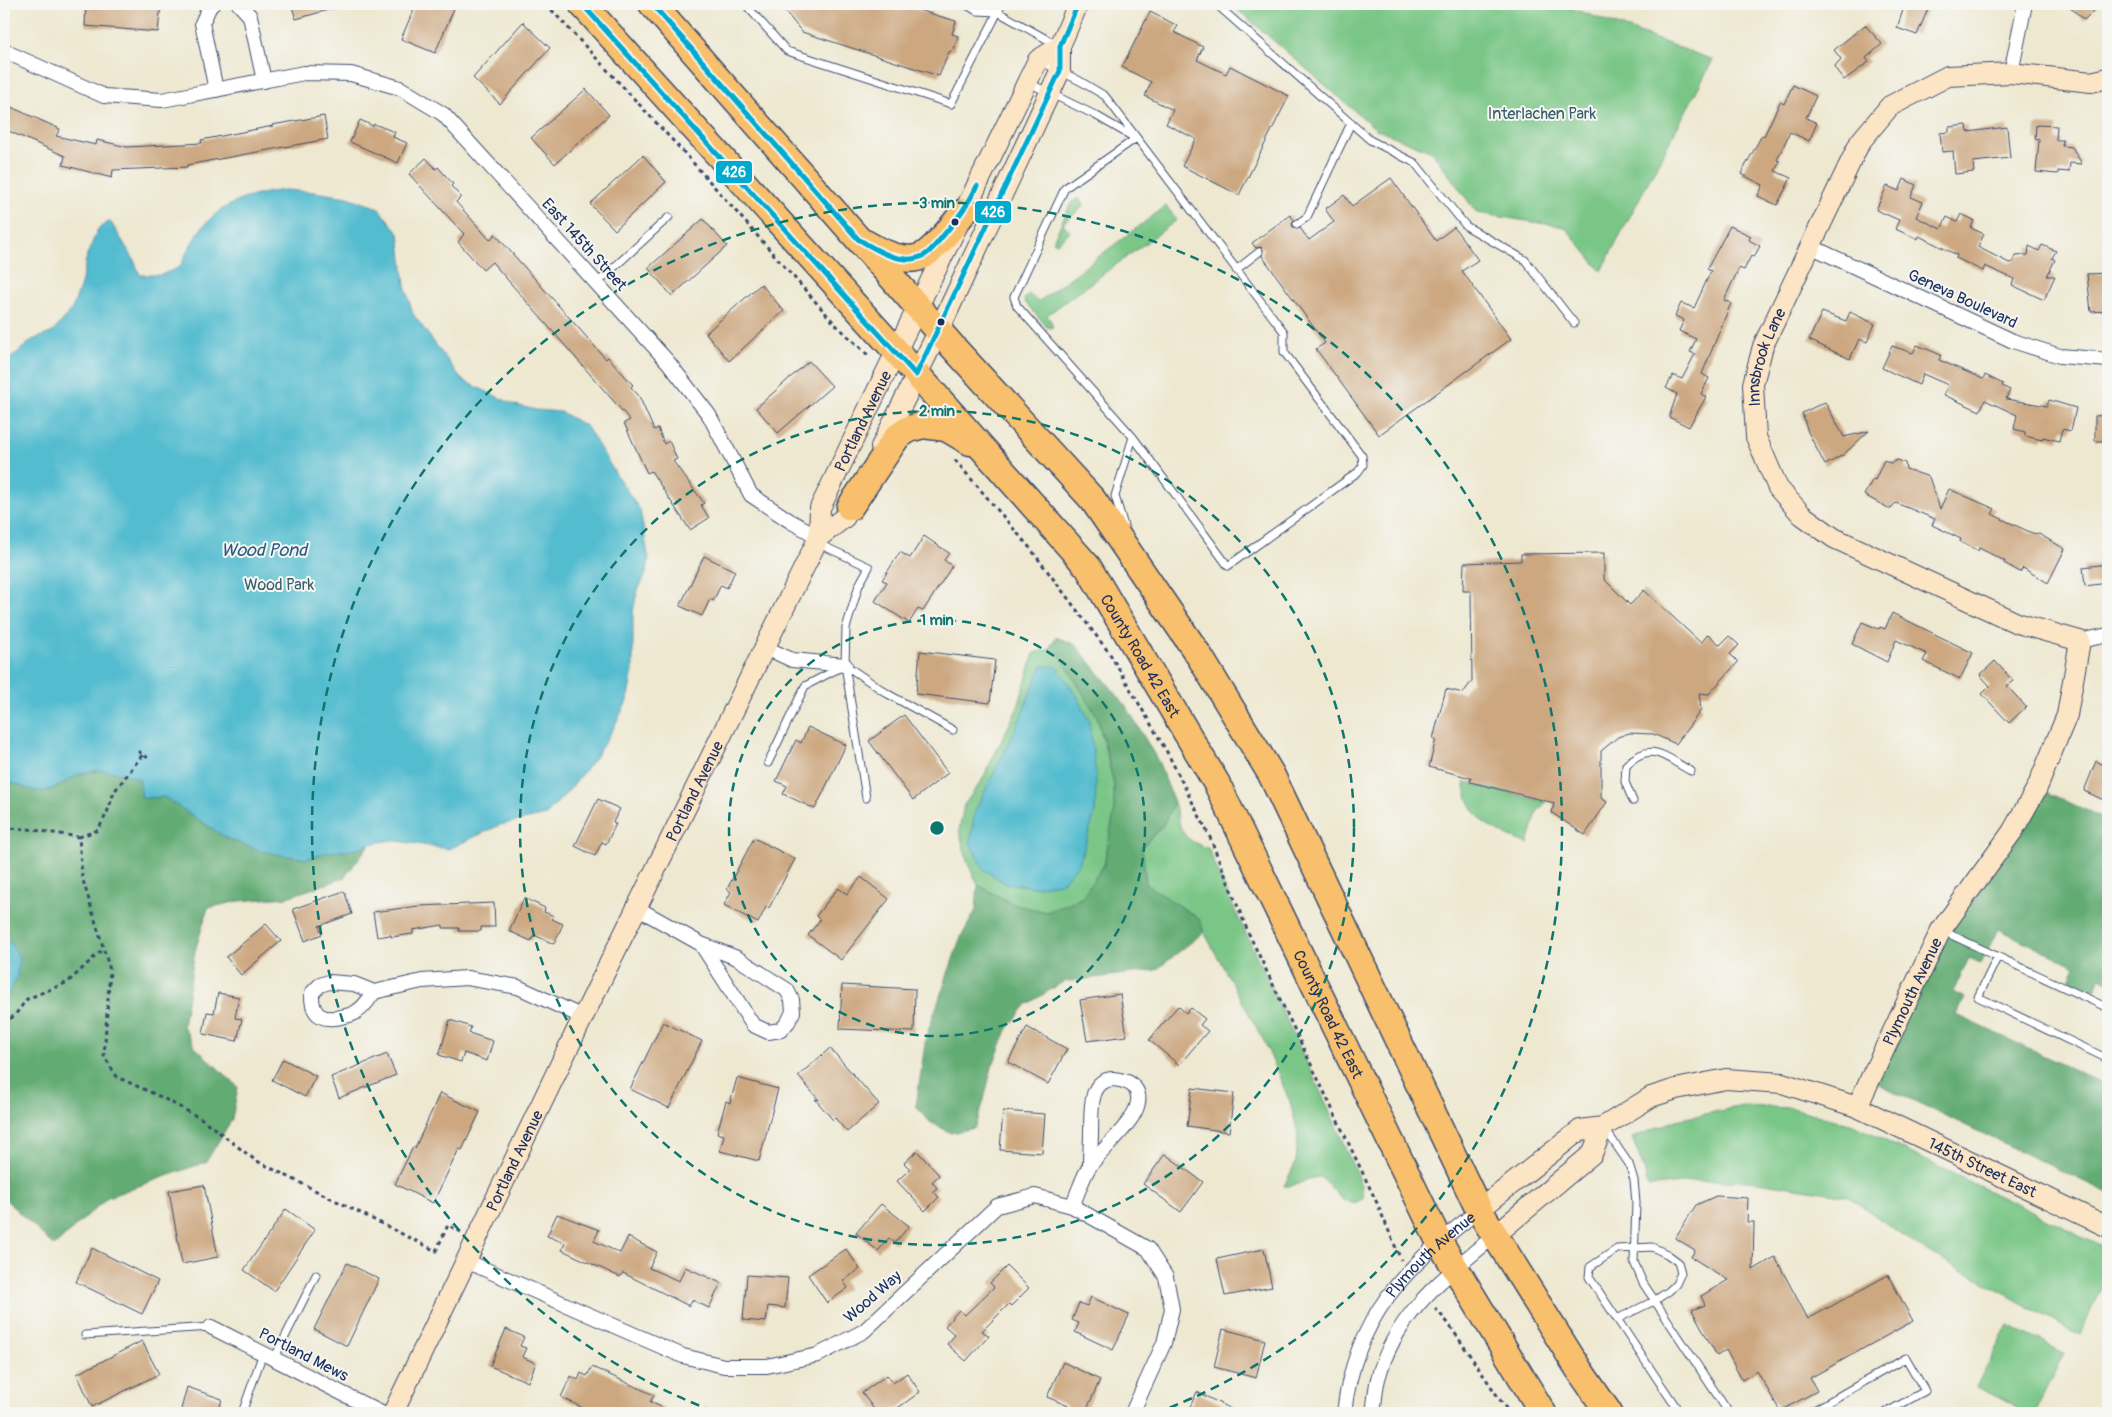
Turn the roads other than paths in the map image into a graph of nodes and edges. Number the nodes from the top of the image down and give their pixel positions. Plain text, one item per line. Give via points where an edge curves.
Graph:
1 (240, 4) edge
2 (582, 4) edge
3 (652, 4) edge
4 (745, 4) edge
5 (965, 4) edge
6 (1002, 4) edge
7 (1078, 4) edge
8 (1216, 4) edge
9 (2025, 4) edge
10 (207, 5) edge
11 (998, 12) junction
12 (1060, 46) junction
13 (4, 51) edge
14 (1038, 60) junction
15 (1060, 71) junction
16 (2010, 74) junction
17 (2108, 78) edge
18 (264, 81) junction
19 (1027, 82) junction
20 (216, 90) junction
21 (1050, 93) junction
22 (1351, 123) junction
23 (1135, 139) junction
24 (964, 212) junction
25 (669, 217) dead end
26 (1297, 224) dead end
27 (858, 239) junction
28 (1810, 246) junction
29 (1259, 252) dead end
30 (1236, 270) junction
31 (597, 283) junction
32 (918, 307) junction
33 (1574, 323) dead end
34 (939, 330) junction
35 (896, 351) junction
36 (2108, 360) edge
37 (916, 375) junction
38 (1133, 437) junction
39 (987, 454) junction
40 (850, 507) junction
41 (818, 540) junction
42 (1132, 556) junction
43 (2108, 635) edge
44 (2080, 641) junction
45 (764, 647) junction
46 (846, 665) junction
47 (953, 730) dead end
48 (768, 763) dead end
49 (1691, 771) dead end
50 (866, 798) dead end
51 (1633, 801) dead end
52 (636, 908) junction
53 (1941, 930) junction
54 (701, 944) junction
55 (1998, 956) junction
56 (374, 992) dead end
57 (2108, 1008) edge
58 (583, 1017) junction
59 (2108, 1059) edge
60 (1857, 1107) junction
61 (1603, 1127) junction
62 (1090, 1166) junction
63 (1072, 1206) junction
64 (1479, 1210) junction
65 (2108, 1227) edge
66 (1494, 1236) junction
67 (1438, 1241) junction
68 (1634, 1247) junction
69 (466, 1261) junction
70 (1454, 1269) junction
71 (316, 1275) dead end
72 (1654, 1300) junction
73 (1617, 1319) junction
74 (211, 1327) joint
75 (85, 1335) dead end
76 (268, 1356) junction
77 (242, 1413) edge
78 (381, 1413) edge
79 (394, 1413) edge
80 (1132, 1413) edge
81 (1344, 1413) edge
82 (1374, 1413) edge
83 (1544, 1413) edge
84 (1609, 1413) edge
85 (1680, 1413) edge
86 (1728, 1413) edge
87 (1808, 1413) edge
88 (1885, 1413) edge

1 - 18 street via 250,16
2 - 35 highway, County Road 42 East
3 - 27 highway
4 - 11 lane via 787,51 951,104
5 - 11 lane via 977,11
6 - 11 lane
7 - 12 street, Portland Avenue
8 - 22 lane
9 - 16 street
10 - 20 street via 202,23
11 - 12 lane
12 - 14 street
12 - 15 street, Portland Avenue
13 - 20 street, East 145th Street via 104,96 162,100
14 - 15 lane
14 - 19 street, Portland Avenue
15 - 21 street, Portland Avenue
15 - 23 lane via 1105,96
16 - 17 street, Innsbrook Lane via 2091,82
16 - 28 street, Innsbrook Lane via 1948,76 1890,106 1860,142
18 - 20 street, East 145th Street
18 - 31 street, East 145th Street via 304,73 351,74 400,88 443,114
19 - 21 lane
19 - 24 street, Portland Avenue
21 - 23 lane
21 - 34 street, Portland Avenue
22 - 26 lane via 1307,217
22 - 33 lane via 1370,140 1415,163 1466,226 1525,260
23 - 30 lane
23 - 38 lane via 1065,188 1014,297 1017,306
24 - 27 highway via 924,256 889,255
24 - 32 street, Portland Avenue
25 - 31 lane
27 - 32 highway
28 - 36 street, Geneva Boulevard via 2013,340 2060,356
28 - 44 street, Innsbrook Lane via 1763,346 1753,384 1756,436 1778,488 1802,515 1834,538 2017,623
29 - 30 lane
30 - 38 lane via 1284,332 1284,352 1356,445 1363,465 1358,472 1228,566
31 - 41 street, East 145th Street via 668,362 709,415 751,495
32 - 34 highway
32 - 35 street, Portland Avenue
34 - 37 street, Portland Avenue
34 - 42 highway via 1094,500
35 - 37 highway, County Road 42 East
35 - 41 street, Portland Avenue via 820,508
37 - 39 highway, County Road 42 East
37 - 40 street, Portland Avenue
38 - 42 lane via 1115,496
39 - 40 highway via 946,428 923,425 909,429 897,437
39 - 67 highway, County Road 42 East via 1088,568 1217,784
40 - 41 street, Portland Avenue via 845,517
41 - 45 street, Portland Avenue
41 - 46 lane via 869,567 859,585 846,628
42 - 64 highway via 1200,657 1271,774
43 - 44 street, Innsbrook Lane
44 - 53 street, Plymouth Avenue via 2067,715 2037,788 2012,832
45 - 46 street via 792,660
45 - 52 street, Portland Avenue
46 - 47 lane via 888,694
46 - 48 lane via 805,686
46 - 50 lane
49 - 51 lane via 1648,751 1637,755 1626,765 1625,782
52 - 54 street
52 - 58 street, Portland Avenue
53 - 55 lane
53 - 60 street, Plymouth Avenue
54 - 54 street via 753,1025 768,1032 781,1030 793,1012 787,990 737,958
55 - 57 lane
55 - 59 lane via 1978,997
56 - 58 street via 422,981 467,978 518,987
58 - 69 street, Portland Avenue
60 - 61 street, Plymouth Avenue via 1782,1083 1726,1079 1651,1097
60 - 65 street, 145th Street East
61 - 64 street, Plymouth Avenue via 1580,1130
61 - 66 street, Plymouth Avenue via 1592,1154
61 - 68 lane via 1628,1164 1634,1180
62 - 62 street via 1121,1131 1140,1102 1132,1084 1111,1079 1100,1083 1094,1094
62 - 63 street
63 - 69 street, Wood Way via 1035,1196 997,1206 864,1331 818,1355 766,1366 724,1366 683,1356
63 - 80 street, Wood Way via 1148,1249 1166,1277 1172,1309 1164,1343
64 - 66 highway
64 - 67 street, Plymouth Avenue
66 - 70 street, Plymouth Avenue
66 - 84 highway
67 - 70 highway, County Road 42 East
67 - 81 street, Plymouth Avenue via 1390,1292 1365,1331 1349,1381
68 - 72 lane via 1634,1262
68 - 72 lane via 1652,1247 1678,1262 1681,1273 1676,1284
68 - 73 lane via 1617,1249 1590,1267 1589,1277
69 - 79 street, Portland Avenue
70 - 82 street, Plymouth Avenue via 1425,1296 1399,1329 1386,1354 1378,1380
70 - 83 highway, County Road 42 East
71 - 76 lane
72 - 73 lane
72 - 86 lane
73 - 85 lane
74 - 75 lane
74 - 76 street, Portland Mews
76 - 77 lane
76 - 78 street, Portland Mews
87 - 88 lane via 1906,1358 1925,1391

